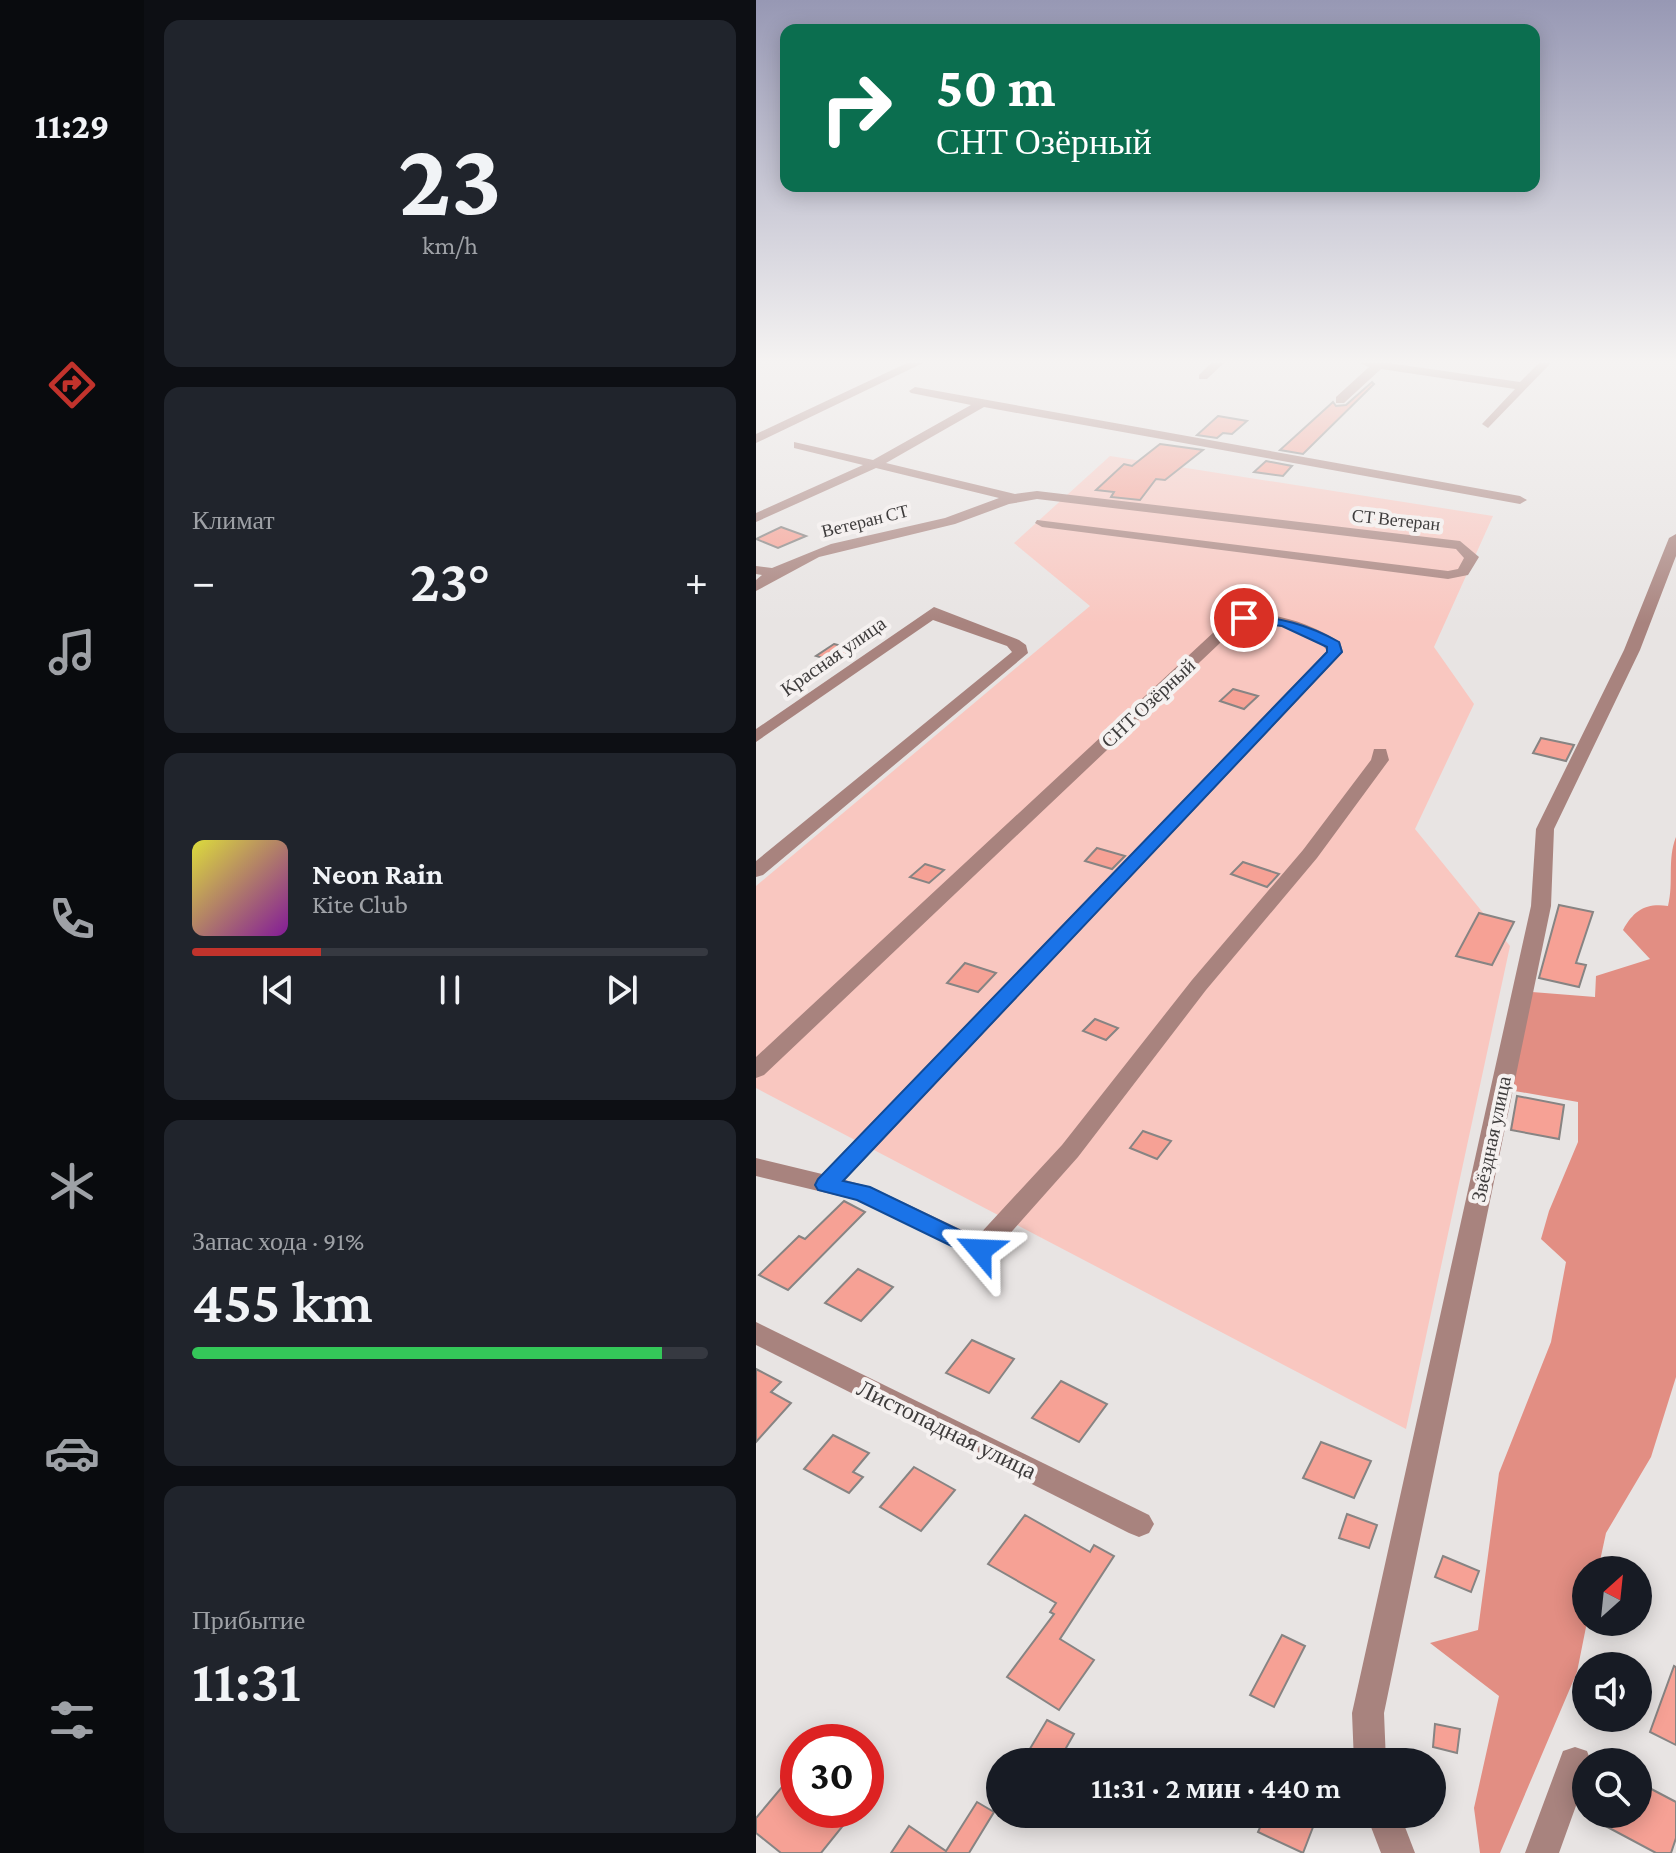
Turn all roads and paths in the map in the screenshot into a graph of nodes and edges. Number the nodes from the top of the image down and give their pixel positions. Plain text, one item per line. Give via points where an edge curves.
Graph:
1 (816, 449) edge
2 (900, 449) edge
3 (1240, 449) edge
4 (875, 464) junction
5 (1014, 498) junction
6 (1520, 500) dead end
7 (1083, 501) junction
8 (756, 518) edge
9 (1042, 523) dead end
10 (1066, 526) junction
11 (1676, 538) edge
12 (756, 570) edge
13 (774, 573) junction
14 (756, 587) edge
15 (756, 737) edge
16 (1380, 753) dead end
17 (756, 871) edge
18 (756, 1070) edge
19 (756, 1167) edge
20 (826, 1185) junction
21 (756, 1333) edge
22 (1139, 1524) dead end
23 (1369, 1748) edge
24 (1572, 1771) edge
25 (1388, 1828) edge
26 (1398, 1853) edge
27 (1542, 1853) edge

1 - 4 street
2 - 4 street
3 - 6 street
4 - 5 street
4 - 8 street
5 - 7 street, СТ Ветеран
5 - 13 street, Ветеран СТ via 945,522 815,555
7 - 10 street
7 - 10 street, СТ Ветеран via 1460,545 1472,557 1463,572 1448,575
9 - 10 street, СТ Ветеран
11 - 23 street, Звёздная улица via 1632,650 1545,829 1541,906 1368,1713
12 - 13 street
13 - 14 street, Ветеран СТ
15 - 17 street, Красная улица via 933,613 1020,648
16 - 20 street via 1310,854 1070,1151 980,1250 862,1193
18 - 20 street, СНТ Озёрный via 1234,621 1284,622 1334,645 1335,652
19 - 20 street
21 - 22 street, Листопадная улица
24 - 27 street
25 - 26 street

